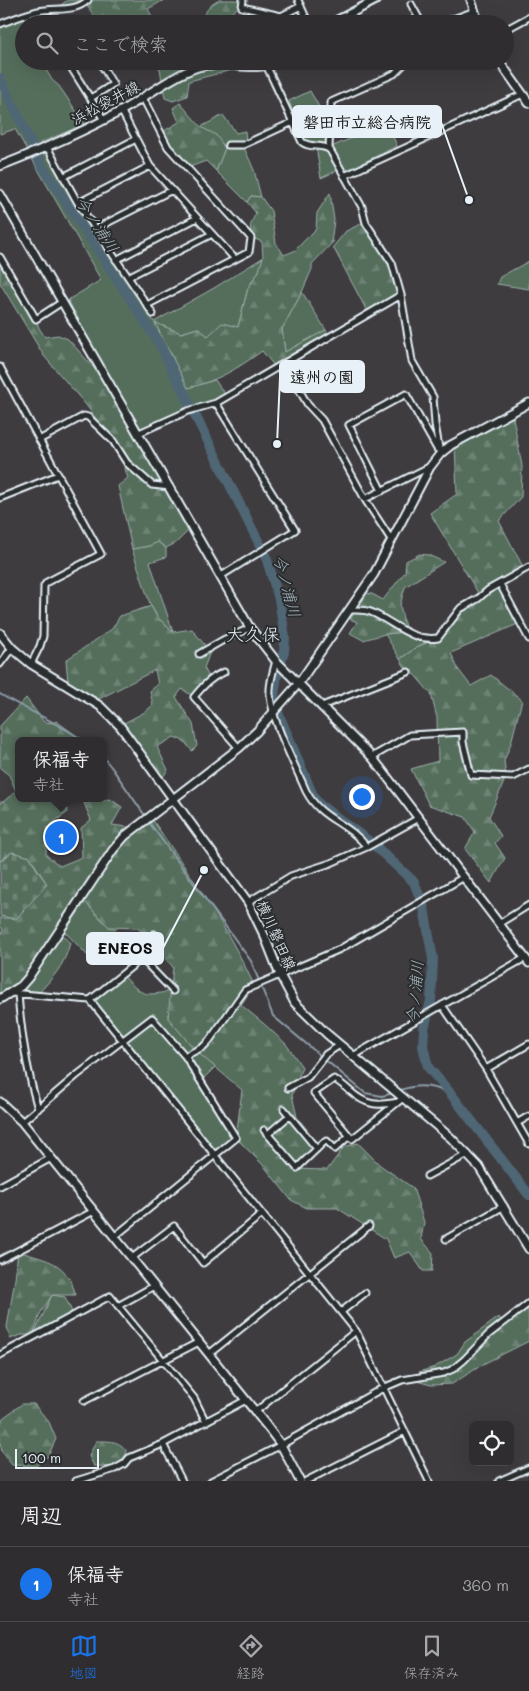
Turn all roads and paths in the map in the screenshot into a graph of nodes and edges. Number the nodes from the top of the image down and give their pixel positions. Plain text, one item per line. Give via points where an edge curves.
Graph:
1 (88, 0) edge
2 (243, 0) edge
3 (298, 0) edge
4 (376, 0) edge
5 (470, 0) edge
6 (412, 4) dead end
7 (301, 6) junction
8 (474, 11) junction
9 (28, 15) edge
10 (277, 15) edge
11 (283, 15) edge
12 (305, 15) edge
13 (347, 15) edge
14 (418, 15) edge
15 (463, 15) edge
16 (476, 15) edge
17 (529, 17) edge
18 (15, 19) edge
19 (0, 24) edge
20 (514, 25) edge
21 (74, 70) edge
22 (104, 70) edge
23 (192, 70) edge
24 (268, 70) edge
25 (398, 70) edge
26 (506, 70) edge
27 (523, 94) junction
28 (91, 98) junction
29 (143, 98) junction
30 (529, 103) edge
31 (122, 110) junction
32 (104, 120) junction
33 (293, 122) junction
34 (136, 139) junction
35 (228, 145) dead end
36 (46, 147) junction
37 (329, 148) junction
38 (0, 166) edge
39 (150, 166) junction
40 (344, 176) junction
41 (62, 177) junction
42 (172, 190) junction
43 (0, 194) edge
44 (78, 203) junction
45 (198, 218) junction
46 (95, 229) junction
47 (212, 234) junction
48 (0, 258) edge
49 (235, 259) junction
50 (116, 260) junction
51 (128, 277) junction
52 (401, 295) junction
53 (62, 302) junction
54 (146, 305) junction
55 (153, 314) dead end
56 (284, 364) junction
57 (0, 367) edge
58 (216, 403) junction
59 (529, 403) edge
60 (139, 432) junction
61 (39, 440) junction
62 (440, 454) junction
63 (430, 467) junction
64 (58, 474) junction
65 (170, 487) junction
66 (382, 491) junction
67 (0, 498) edge
68 (365, 499) junction
69 (392, 541) junction
70 (529, 567) edge
71 (221, 576) junction
72 (500, 584) junction
73 (350, 610) junction
74 (250, 628) junction
75 (0, 633) edge
76 (529, 639) edge
77 (12, 648) junction
78 (199, 654) dead end
79 (276, 660) junction
80 (0, 664) edge
81 (31, 664) junction
82 (224, 672) dead end
83 (408, 672) dead end
84 (299, 683) junction
85 (322, 706) junction
86 (273, 714) junction
87 (239, 748) junction
88 (372, 757) junction
89 (529, 769) edge
90 (173, 798) junction
91 (419, 818) junction
92 (368, 847) junction
93 (464, 877) junction
94 (248, 902) junction
95 (529, 905) edge
96 (500, 923) junction
97 (154, 934) dead end
98 (142, 959) junction
99 (527, 960) edge
100 (280, 975) junction
101 (173, 991) dead end
102 (15, 994) junction
103 (0, 999) edge
104 (90, 1000) junction
105 (442, 1005) junction
106 (123, 1041) junction
107 (529, 1044) edge
108 (340, 1045) junction
109 (185, 1056) junction
110 (353, 1056) junction
111 (486, 1069) junction
112 (288, 1088) dead end
113 (400, 1100) junction
114 (0, 1102) edge
115 (38, 1109) junction
116 (284, 1109) dead end
117 (290, 1116) junction
118 (529, 1116) edge
119 (22, 1122) junction
120 (517, 1123) junction
121 (349, 1136) junction
122 (529, 1144) edge
123 (317, 1149) junction
124 (468, 1154) junction
125 (215, 1156) junction
126 (51, 1158) junction
127 (427, 1176) dead end
128 (0, 1186) edge
129 (504, 1206) junction
130 (94, 1211) junction
131 (262, 1214) junction
132 (369, 1226) dead end
133 (114, 1237) junction
134 (446, 1239) dead end
135 (529, 1249) edge
136 (132, 1258) junction
137 (0, 1260) edge
138 (309, 1272) junction
139 (154, 1286) junction
140 (365, 1293) dead end
141 (529, 1303) edge
142 (118, 1306) junction
143 (341, 1312) junction
144 (356, 1331) junction
145 (200, 1342) junction
146 (209, 1354) junction
147 (0, 1355) edge
148 (164, 1361) junction
149 (383, 1388) junction
150 (246, 1400) junction
151 (84, 1401) dead end
152 (255, 1412) junction
153 (206, 1422) junction
154 (405, 1431) junction
155 (163, 1444) junction
156 (281, 1445) junction
157 (529, 1468) edge
158 (76, 1481) edge
159 (182, 1481) edge
160 (211, 1481) edge
161 (300, 1481) edge
162 (306, 1481) edge
163 (429, 1481) edge
164 (499, 1481) edge

1 - 9 street via 73,9
2 - 10 street via 242,6
3 - 7 street
4 - 13 street
5 - 8 street
6 - 14 street
7 - 11 street
7 - 12 street
8 - 15 street
8 - 16 street
17 - 20 street
18 - 19 street
21 - 28 street
22 - 28 street via 113,84
23 - 29 street, 浜松袋井線
24 - 33 street
25 - 37 street via 331,102
26 - 27 street
27 - 30 street
27 - 40 street
28 - 32 street
29 - 31 street, 浜松袋井線
29 - 49 street via 168,147 252,238 249,252
31 - 32 street, 浜松袋井線
31 - 34 street
32 - 36 street, 浜松袋井線
33 - 35 street via 243,144
33 - 37 street via 305,145
34 - 39 street
34 - 41 street
36 - 38 street, 浜松袋井線
36 - 41 street
37 - 40 street
39 - 42 street
39 - 44 street
40 - 52 street via 362,207 366,223 392,263
41 - 44 street
42 - 45 street
42 - 46 street
43 - 53 street
44 - 46 street
45 - 47 street
45 - 50 street
46 - 50 street
47 - 49 street
47 - 51 street
48 - 53 street via 36,319
49 - 54 street
50 - 51 street
51 - 54 street
52 - 56 street
52 - 62 street via 412,360 433,397
53 - 60 street
54 - 55 street
56 - 58 street
56 - 68 street via 308,405 322,420
57 - 61 street
58 - 60 street via 188,410
58 - 71 street via 295,530
59 - 62 street
60 - 65 street
61 - 64 street
61 - 65 street via 84,416 88,417 113,441 127,463 152,485
62 - 63 street
62 - 66 street via 406,394 349,425
63 - 66 street
63 - 69 street
64 - 67 street
64 - 81 street via 101,554 44,586 44,636
65 - 71 street
66 - 68 street
68 - 69 street
69 - 73 street
70 - 72 street
71 - 74 street
72 - 73 street via 460,609 438,638 416,636 372,612
72 - 76 street
73 - 84 street
74 - 78 street
74 - 79 street
75 - 77 street, 横川磐田線
77 - 80 street
77 - 81 street, 横川磐田線
79 - 84 street
79 - 86 street via 270,685
81 - 90 street, 横川磐田線 via 100,706 120,726
82 - 87 street via 207,682 194,697
83 - 85 street
84 - 85 street
84 - 86 street
85 - 88 street
86 - 87 street
86 - 92 street via 312,803
87 - 90 street
88 - 89 street via 410,735 463,732 471,775 513,777
88 - 91 street
90 - 94 street, 横川磐田線
90 - 102 street via 125,836 113,850
91 - 92 street
91 - 93 street
92 - 94 street via 291,876
93 - 96 street
93 - 100 street via 340,949
94 - 100 street, 横川磐田線
95 - 96 street
96 - 99 street
97 - 98 street via 161,943
98 - 101 street
98 - 104 street
99 - 105 street
100 - 108 street, 横川磐田線 via 295,1002
100 - 109 street via 245,990 203,1047
102 - 103 street
102 - 104 street
102 - 115 street via 28,1077
104 - 106 street
105 - 110 street
105 - 111 street
106 - 109 street via 152,1018
106 - 115 street
106 - 125 street
107 - 111 street
108 - 110 street, 横川磐田線
108 - 112 street via 326,1054 308,1077
109 - 125 street via 236,1138
110 - 113 street, 横川磐田線
111 - 120 street
113 - 121 street via 352,1139
113 - 121 street via 386,1104 366,1103 338,1080 331,1080 314,1093
113 - 124 street, 横川磐田線
114 - 119 street
115 - 119 street
116 - 117 street
117 - 123 street
117 - 123 street via 266,1132 297,1168
118 - 120 street
119 - 126 street
120 - 122 street
121 - 123 street via 334,1149 327,1141
124 - 127 street
124 - 129 street, 横川磐田線
125 - 131 street
125 - 133 street
126 - 128 street
126 - 130 street
129 - 134 street
129 - 135 street, 横川磐田線
130 - 133 street
130 - 137 street
131 - 136 street via 203,1263 174,1226
131 - 138 street
132 - 138 street
133 - 136 street
136 - 139 street
138 - 143 street
138 - 146 street
139 - 142 street
139 - 145 street
140 - 143 street
141 - 149 street via 452,1369 402,1380
142 - 147 street via 110,1296
142 - 148 street
143 - 144 street
144 - 149 street
144 - 152 street
145 - 146 street
145 - 148 street
146 - 150 street
148 - 151 street
148 - 153 street via 194,1398
149 - 154 street
149 - 156 street
150 - 152 street
150 - 153 street
152 - 156 street
153 - 155 street
154 - 162 street
154 - 163 street
155 - 158 street via 129,1458 115,1469
155 - 159 street
156 - 160 street
156 - 161 street
157 - 164 street

